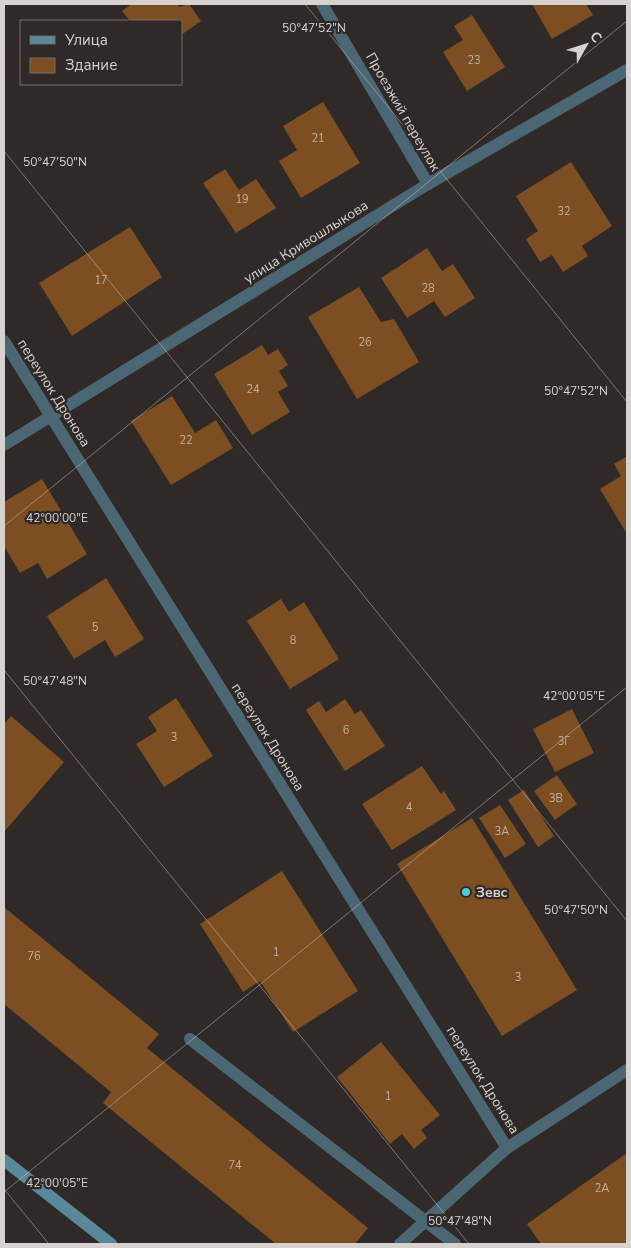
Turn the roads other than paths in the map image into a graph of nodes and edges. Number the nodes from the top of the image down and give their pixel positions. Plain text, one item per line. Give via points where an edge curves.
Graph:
1 (322, 4) edge
2 (627, 70) edge
3 (428, 184) junction
4 (4, 341) edge
5 (50, 417) junction
6 (4, 445) edge
7 (190, 1039) dead end
8 (627, 1070) edge
9 (507, 1148) junction
10 (4, 1160) edge
11 (425, 1222) junction
12 (111, 1244) edge
13 (400, 1244) edge
14 (455, 1244) edge

1 - 3 street, Проезжий переулок
2 - 3 street, улица Кривошлыкова
3 - 5 street, улица Кривошлыкова
4 - 5 street, переулок Дронова
5 - 6 street, улица Кривошлыкова
5 - 9 street, переулок Дронова
7 - 11 street
8 - 9 street
9 - 11 street
10 - 12 main road
11 - 13 street
11 - 14 street

